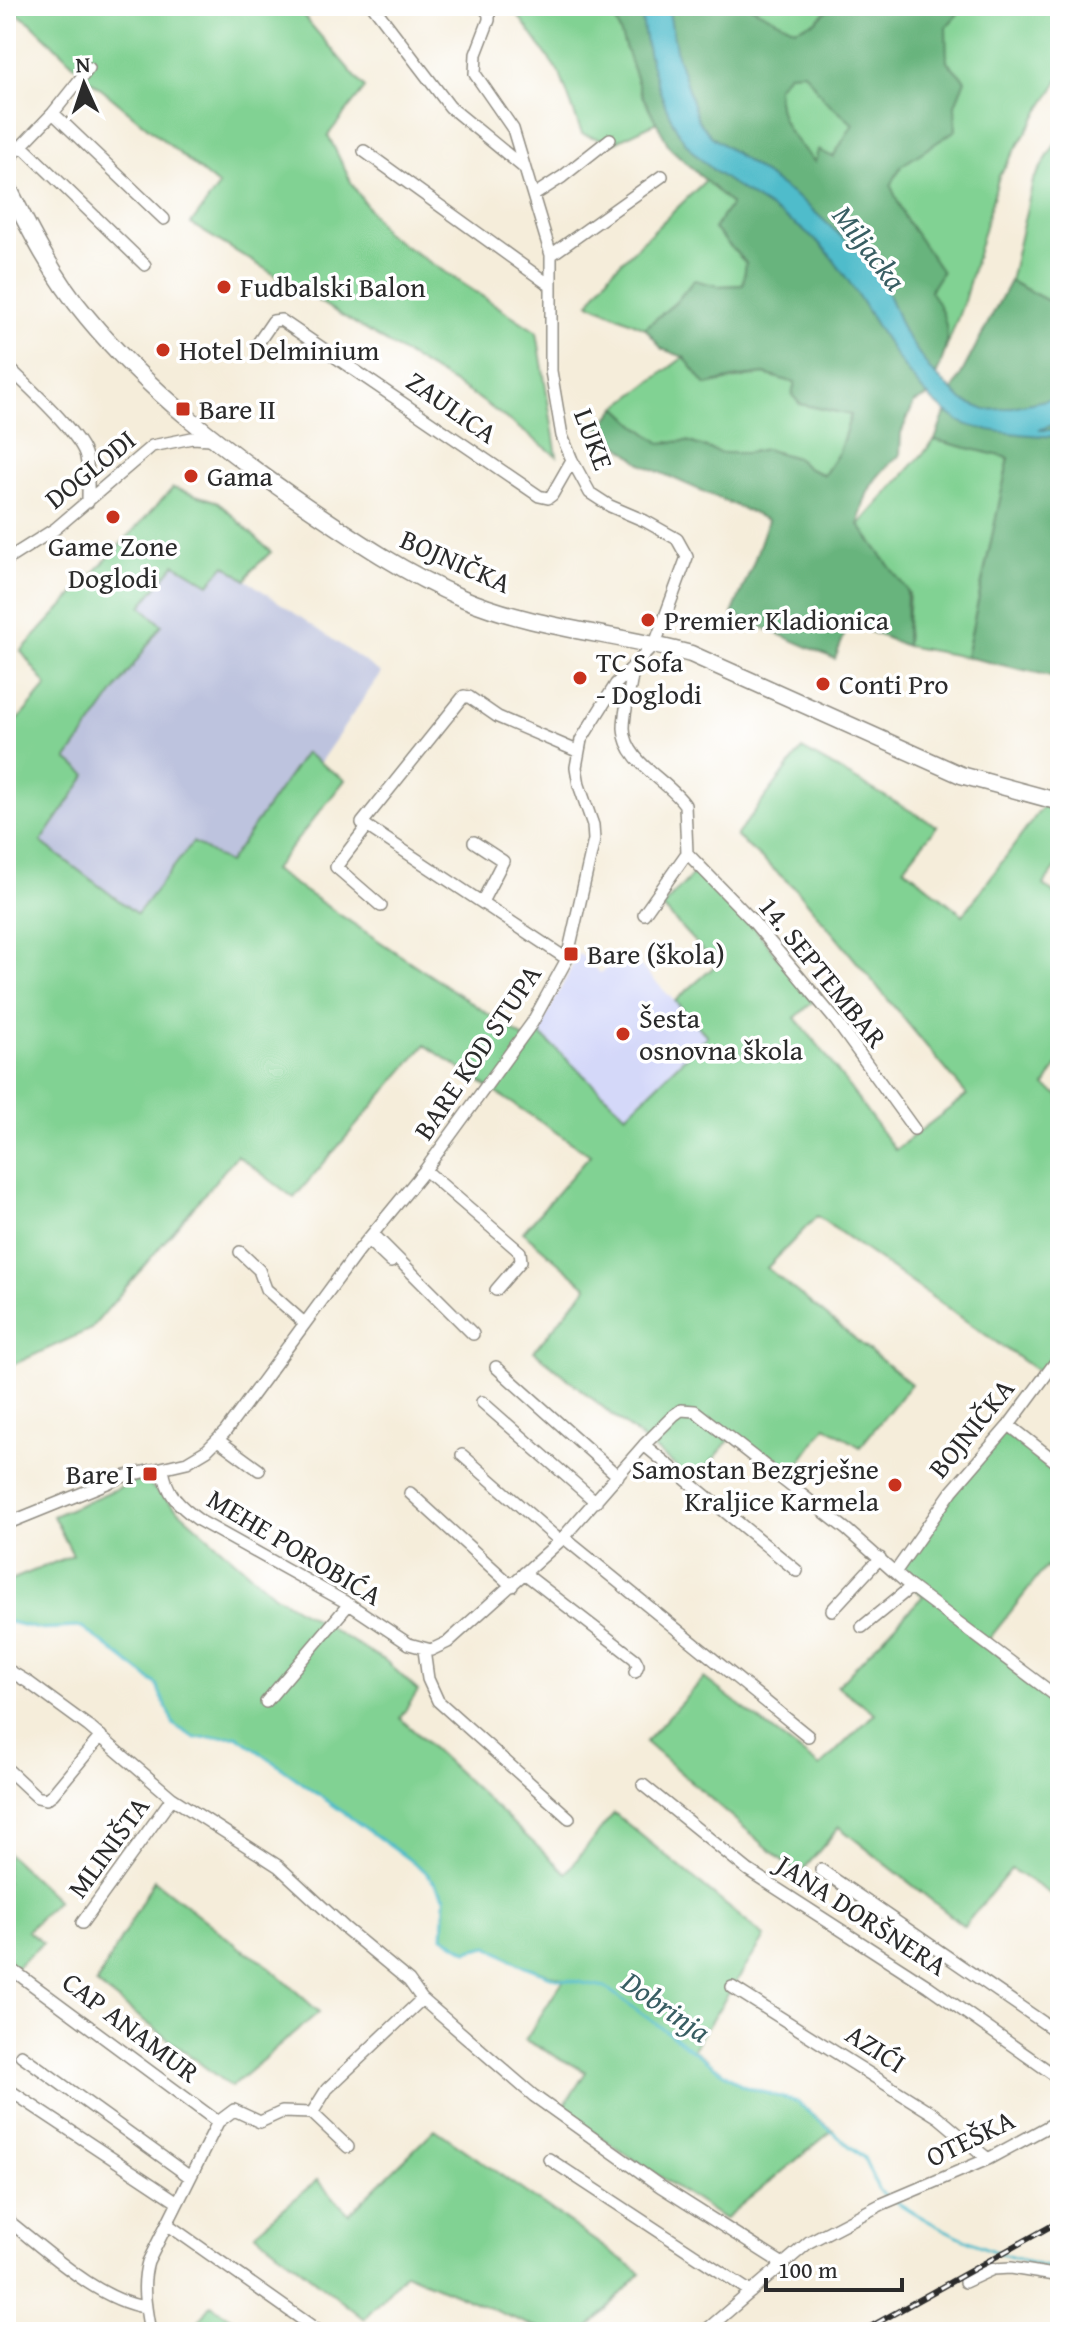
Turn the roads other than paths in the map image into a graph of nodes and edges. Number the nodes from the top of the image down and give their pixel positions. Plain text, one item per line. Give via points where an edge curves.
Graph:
1 (373, 6) edge
2 (482, 6) edge
3 (89, 68) dead end
4 (53, 113) junction
5 (610, 139) dead end
6 (22, 146) junction
7 (364, 151) dead end
8 (6, 162) edge
9 (524, 167) junction
10 (662, 176) dead end
11 (6, 183) edge
12 (534, 195) junction
13 (164, 219) dead end
14 (551, 255) junction
15 (145, 265) dead end
16 (551, 286) junction
17 (258, 343) dead end
18 (6, 365) edge
19 (211, 439) junction
20 (572, 460) junction
21 (88, 502) junction
22 (6, 560) edge
23 (655, 644) junction
24 (633, 666) junction
25 (577, 751) junction
26 (1060, 802) edge
27 (366, 828) junction
28 (474, 842) dead end
29 (687, 853) junction
30 (482, 902) junction
31 (381, 906) dead end
32 (644, 914) dead end
33 (567, 959) junction
34 (914, 1129) dead end
35 (425, 1170) junction
36 (371, 1237) junction
37 (240, 1252) dead end
38 (496, 1290) dead end
39 (452, 1321) dead end
40 (304, 1323) junction
41 (473, 1334) dead end
42 (1060, 1356) edge
43 (496, 1367) dead end
44 (482, 1402) dead end
45 (1009, 1425) junction
46 (218, 1440) junction
47 (644, 1445) junction
48 (462, 1455) dead end
49 (1060, 1465) edge
50 (163, 1468) junction
51 (259, 1470) dead end
52 (618, 1476) junction
53 (410, 1493) dead end
54 (596, 1502) junction
55 (6, 1524) edge
56 (562, 1539) junction
57 (880, 1558) junction
58 (797, 1571) dead end
59 (896, 1571) junction
60 (524, 1573) junction
61 (512, 1586) junction
62 (911, 1587) junction
63 (349, 1604) junction
64 (832, 1610) dead end
65 (862, 1627) dead end
66 (424, 1650) junction
67 (6, 1669) edge
68 (635, 1672) dead end
69 (1060, 1699) edge
70 (266, 1702) dead end
71 (101, 1736) junction
72 (808, 1736) dead end
73 (6, 1768) edge
74 (643, 1785) dead end
75 (172, 1798) junction
76 (569, 1818) dead end
77 (821, 1870) dead end
78 (82, 1923) dead end
79 (14, 1971) dead end
80 (732, 1987) dead end
81 (422, 1999) junction
82 (1060, 2034) edge
83 (21, 2055) dead end
84 (1060, 2079) edge
85 (6, 2088) edge
86 (312, 2113) junction
87 (1060, 2120) edge
88 (218, 2122) junction
89 (348, 2147) dead end
90 (549, 2159) dead end
91 (988, 2159) junction
92 (190, 2177) junction
93 (178, 2202) junction
94 (6, 2219) edge
95 (167, 2224) junction
96 (783, 2264) junction
97 (1060, 2276) edge
98 (965, 2282) dead end
99 (751, 2292) junction
100 (146, 2307) junction
101 (150, 2332) edge
102 (320, 2332) edge
103 (704, 2332) edge

1 - 9 street via 450,107
2 - 9 street, LUKE via 489,20 476,54 475,74 513,129
3 - 4 street
4 - 6 street
4 - 13 street
5 - 12 street
6 - 8 street
6 - 15 street
7 - 16 street
9 - 12 street, LUKE
10 - 14 street
11 - 19 main road, BOJNIČKA via 36,244 86,316
12 - 14 street, LUKE
14 - 16 street, LUKE
16 - 20 street, LUKE via 552,382
17 - 20 street, ZAULICA via 273,321 281,320 539,496 552,495
18 - 21 street via 83,448
19 - 21 street, DOGLODI via 152,446
19 - 23 main road, BOJNIČKA via 372,551 463,598 518,617
20 - 23 street, LUKE via 590,493 677,539 685,550 687,563
21 - 22 street, DOGLODI
23 - 24 street
23 - 26 main road, BOJNIČKA via 691,654 961,775
24 - 25 street via 616,684
24 - 29 street via 625,739 685,805
25 - 27 street via 498,717 464,696 362,823
25 - 33 street, BARE KOD STUPA via 579,785 594,840
27 - 30 street, BARE KOD STUPA
27 - 31 street via 336,867
28 - 30 street via 503,861
29 - 32 street
29 - 34 street, 14. SEPTEMBAR via 827,1009
30 - 33 street, BARE KOD STUPA
33 - 35 street, BARE KOD STUPA via 532,1023
35 - 36 street, BARE KOD STUPA
35 - 38 street, BARE KOD STUPA via 520,1252 521,1261
36 - 39 street
36 - 40 street, BARE KOD STUPA
36 - 41 street
37 - 40 street via 259,1270 266,1289
40 - 46 street, BARE KOD STUPA
42 - 45 street, BOJNIČKA
43 - 52 street
44 - 54 street
45 - 49 street
45 - 59 street, BOJNIČKA via 952,1491
46 - 50 street, BARE KOD STUPA via 187,1462
46 - 51 street
47 - 52 street
47 - 57 street via 681,1410 695,1411
47 - 58 street
48 - 56 street
50 - 55 street, BARE KOD STUPA via 122,1477
50 - 63 street, MEHE POROBIĆA via 168,1491 182,1508
52 - 54 street
53 - 61 street
54 - 56 street
56 - 60 street
56 - 72 street
57 - 59 street
57 - 64 street
59 - 62 street
60 - 61 street
60 - 68 street via 635,1659
61 - 66 street via 448,1642
62 - 65 street
62 - 69 street
63 - 66 street, MEHE POROBIĆA
63 - 70 street
66 - 76 street via 438,1701
67 - 71 street, MLINIŠTA
71 - 73 street via 46,1799
71 - 75 street, MLINIŠTA
74 - 84 street, JANA DORŠNERA via 748,1870
75 - 78 street, MLINIŠTA
75 - 81 street, MLINIŠTA via 269,1861 409,1981
77 - 82 street
79 - 88 street, CAP ANAMUR
80 - 91 street, AZIĆI via 938,2117
81 - 86 street via 327,2089
81 - 96 street, MLINIŠTA via 534,2096 660,2186
83 - 92 street
85 - 93 street
86 - 88 street via 282,2112 260,2122 234,2110
86 - 89 street
87 - 91 street, OTEŠKA
88 - 92 street
90 - 99 street
91 - 96 street, OTEŠKA via 882,2204 809,2242
92 - 93 street
93 - 95 street
94 - 100 street via 107,2293
95 - 100 street via 146,2269
95 - 102 street
96 - 99 street
97 - 98 street via 993,2269
99 - 103 street
100 - 101 street

